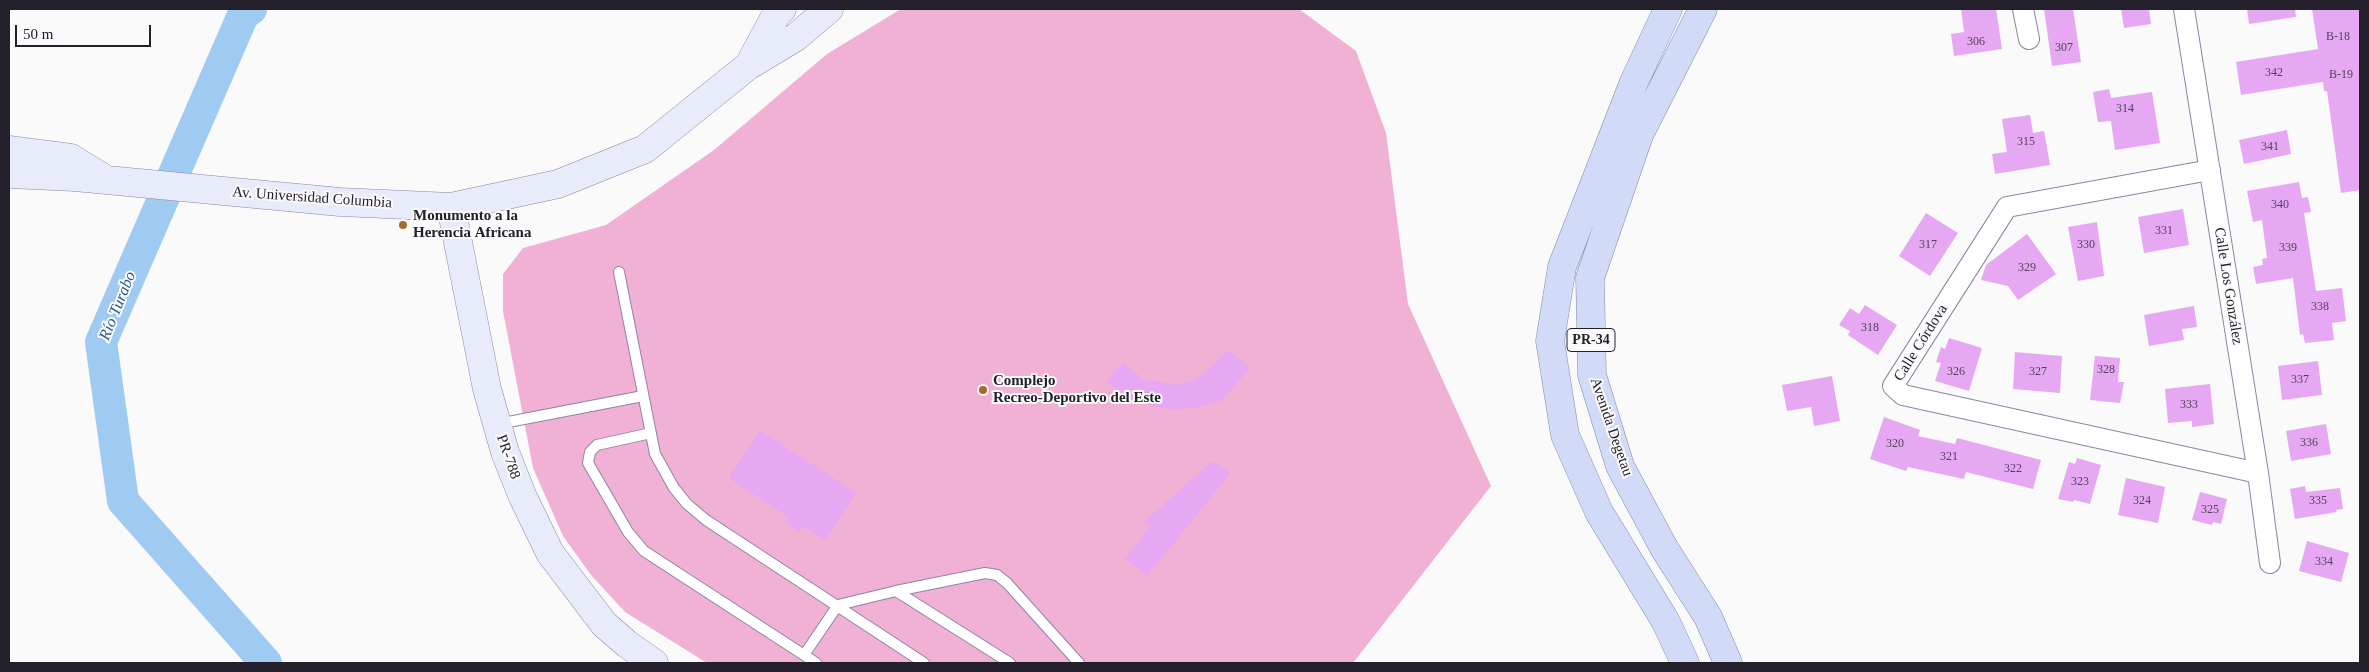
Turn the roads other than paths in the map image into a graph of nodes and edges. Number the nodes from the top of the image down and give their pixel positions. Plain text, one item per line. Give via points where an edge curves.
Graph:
1 (782, 9) edge
2 (829, 9) edge
3 (1668, 9) edge
4 (1703, 9) edge
5 (2023, 9) edge
6 (2184, 9) edge
7 (2029, 39) dead end
8 (748, 66) junction
9 (9, 150) edge
10 (2210, 170) junction
11 (9, 174) edge
12 (108, 180) junction
13 (450, 207) junction
14 (619, 272) dead end
15 (643, 396) junction
16 (497, 424) junction
17 (651, 433) junction
18 (2258, 473) junction
19 (2270, 563) dead end
20 (896, 591) junction
21 (838, 605) junction
22 (804, 655) junction
23 (654, 663) edge
24 (816, 663) edge
25 (924, 663) edge
26 (1010, 663) edge
27 (1079, 663) edge
28 (1685, 663) edge
29 (1728, 663) edge

1 - 8 main road, Av. Universidad Columbia
2 - 8 main road, Av. Universidad Columbia via 796,37
3 - 28 main road, PR-34 via 1634,82 1562,267 1550,341 1565,435 1599,512 1666,622
4 - 29 main road, Avenida Degetau / PR-34 via 1639,135 1590,278 1592,375 1620,466 1664,548 1708,617
5 - 7 street
6 - 10 street, Calle Los González
8 - 13 main road, Av. Universidad Columbia via 645,149 558,184
9 - 12 main road, Av. Universidad Columbia via 71,158
10 - 18 street, Calle Los González
10 - 18 street, Calle Córdova via 2007,207 1893,386 1903,395
11 - 12 main road, Av. Universidad Columbia
12 - 13 main road, Av. Universidad Columbia via 340,202
13 - 16 main road, PR-788 / PR-788 via 470,313
14 - 15 lane
15 - 16 lane
15 - 17 lane
16 - 23 main road, PR-788 / PR-788 via 522,495 550,553 604,624
17 - 21 lane via 655,454 664,472 688,504 706,520
17 - 22 lane via 597,445 590,452 588,463 628,532 644,551
18 - 19 street, Calle Los González
20 - 21 lane
20 - 26 lane
20 - 27 lane via 985,573 997,575
21 - 22 lane
21 - 25 lane
22 - 24 lane

